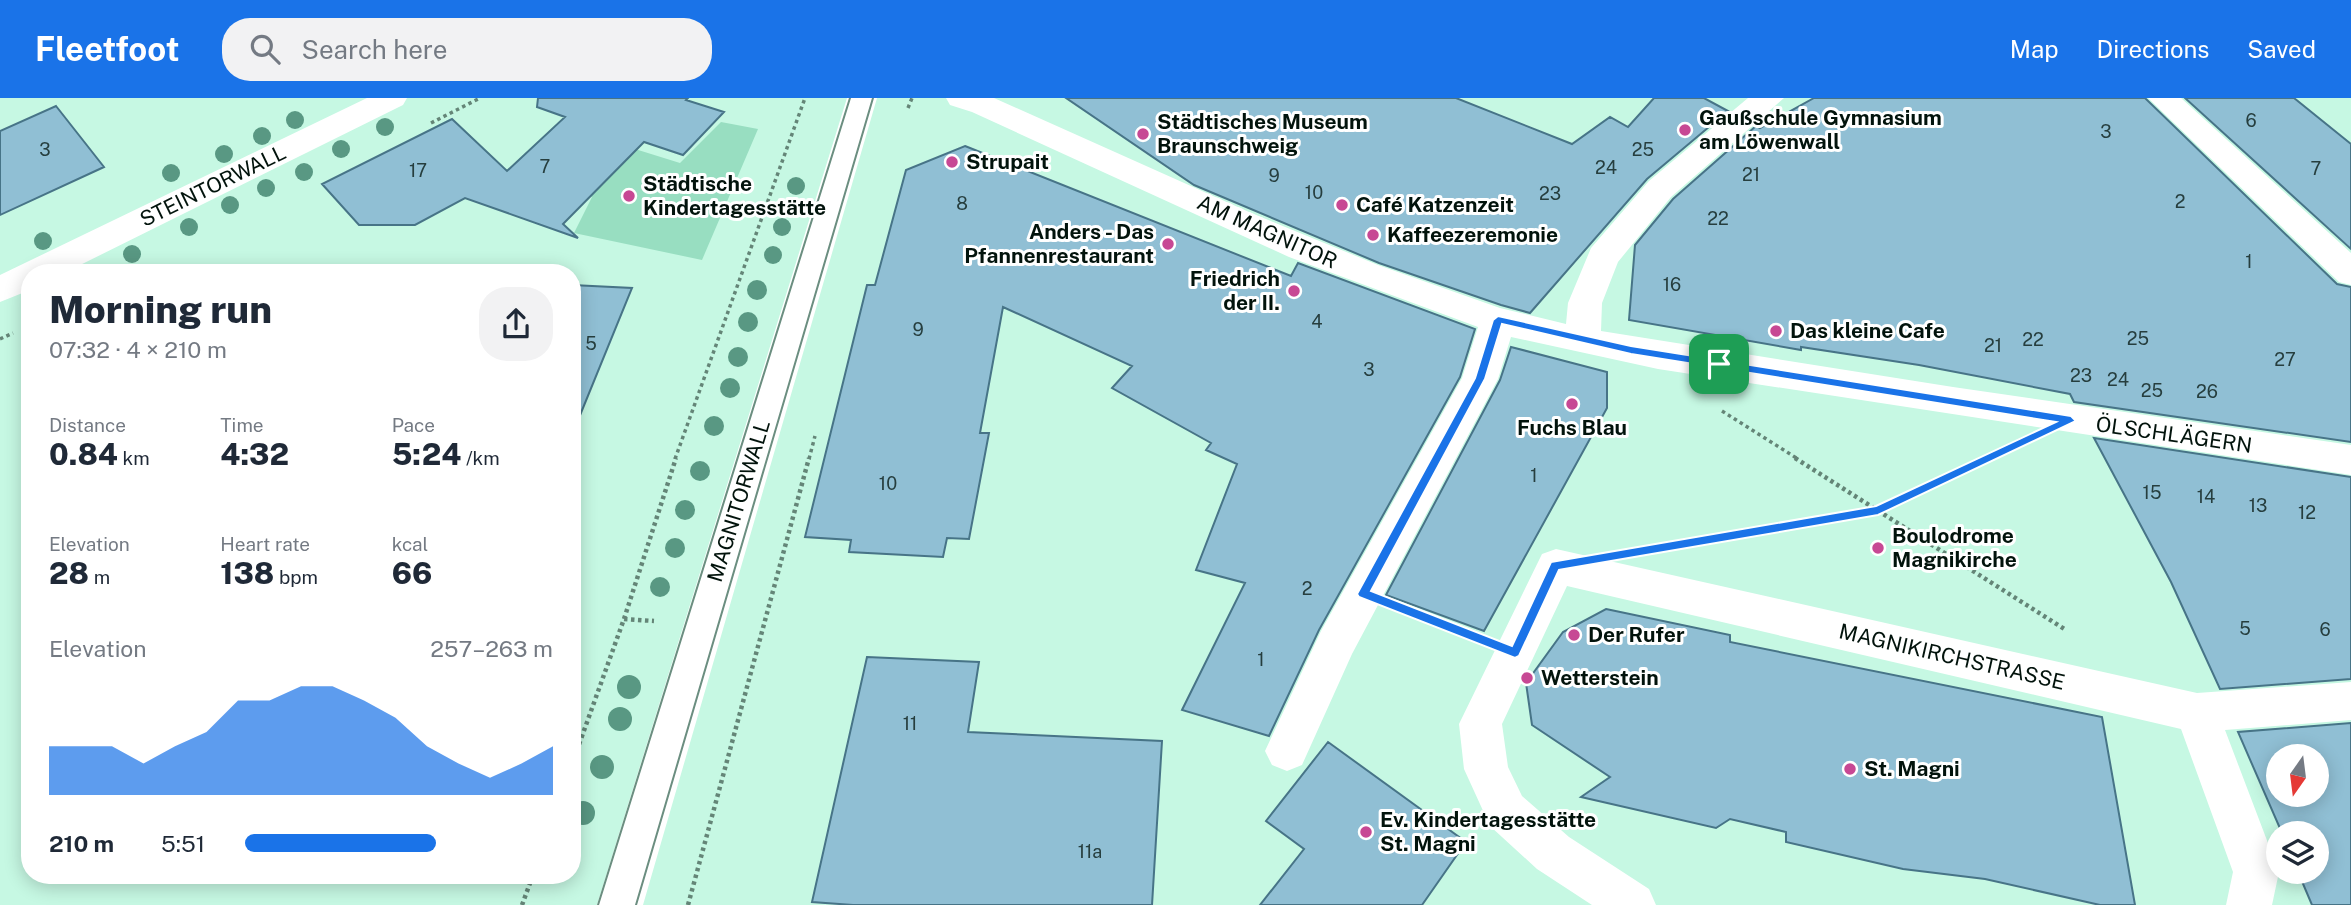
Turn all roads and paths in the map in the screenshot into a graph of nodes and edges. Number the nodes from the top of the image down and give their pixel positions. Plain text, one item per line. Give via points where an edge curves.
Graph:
1 (393, 98) edge
2 (805, 98) edge
3 (862, 98) edge
4 (912, 98) edge
5 (961, 98) edge
6 (1769, 98) edge
7 (2163, 98) edge
8 (904, 119) dead end
9 (53, 264) edge
10 (2351, 273) edge
11 (21, 279) edge
12 (0, 289) edge
13 (1498, 320) junction
14 (1583, 340) junction
15 (1714, 407) dead end
16 (2071, 421) junction
17 (816, 432) dead end
18 (2351, 460) edge
19 (1878, 510) junction
20 (1676, 545) dead end
21 (1363, 594) junction
22 (624, 619) junction
23 (642, 620) dead end
24 (2071, 633) dead end
25 (1515, 652) junction
26 (2351, 701) edge
27 (2197, 713) junction
28 (581, 739) edge
29 (1287, 751) dead end
30 (530, 884) edge
31 (522, 905) edge
32 (620, 905) edge
33 (688, 905) edge
34 (1633, 905) edge
35 (2249, 905) edge

1 - 9 street, STEINTORWALL
2 - 22 path via 693,404
3 - 32 street, MAGNITORWALL
4 - 8 path
5 - 13 street, AM MAGNITOR via 1317,256
6 - 14 street via 1660,189 1603,257 1586,303
7 - 10 street
11 - 12 street, STEINTORWALL
13 - 14 street, AM MAGNITOR
13 - 21 street via 1480,379
14 - 16 street, ÖLSCHLÄGERN
15 - 19 path
16 - 18 street, ÖLSCHLÄGERN
16 - 19 path
17 - 33 path
19 - 20 path
19 - 24 path
21 - 25 path
21 - 29 street
22 - 23 path
22 - 28 path
25 - 27 street, MAGNIKIRCHSTRASSE via 1556,566
25 - 34 street via 1480,724 1491,780 1506,811 1525,828
26 - 27 street, MAGNIKIRCHSTRASSE
27 - 35 street via 2256,872
30 - 31 path

